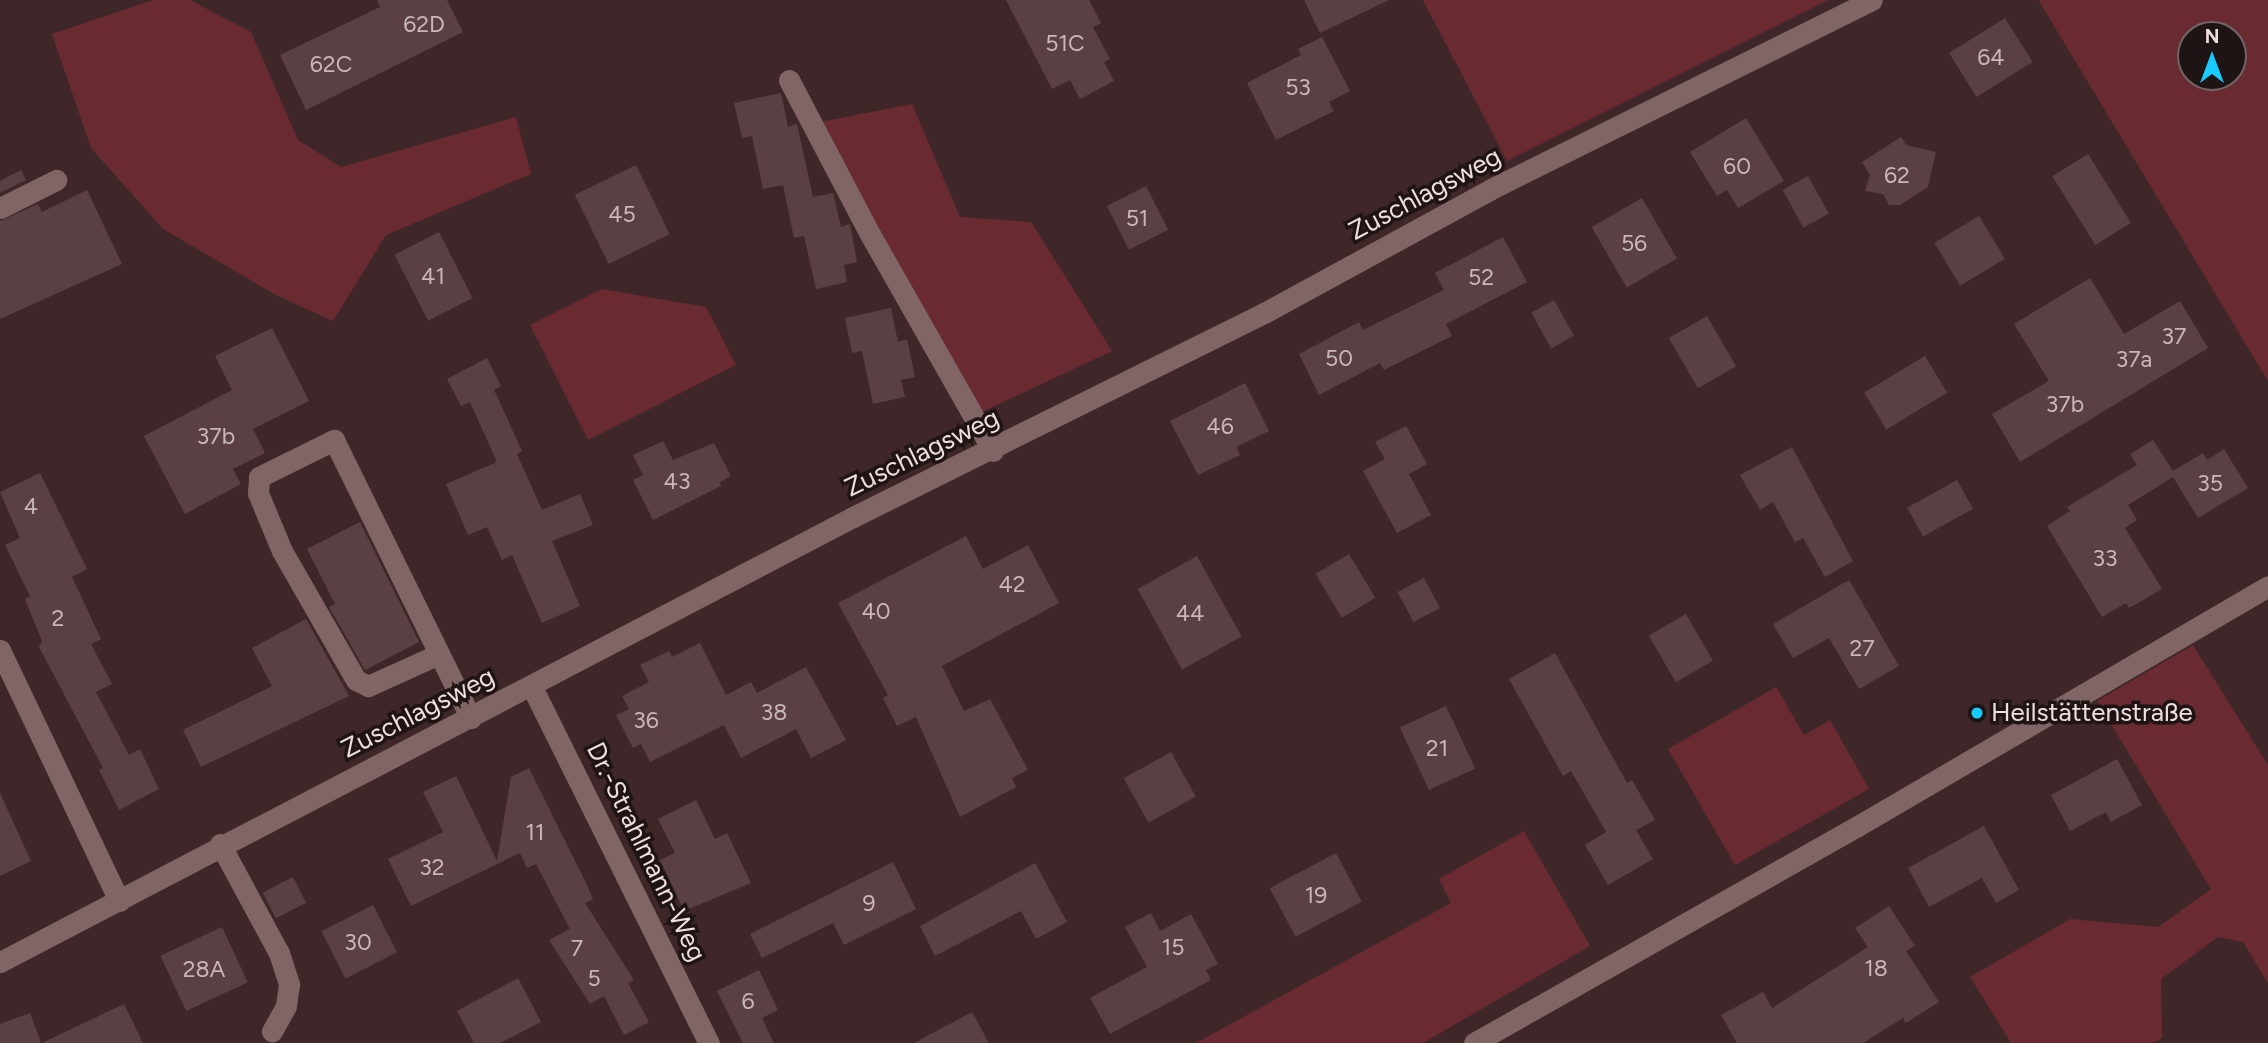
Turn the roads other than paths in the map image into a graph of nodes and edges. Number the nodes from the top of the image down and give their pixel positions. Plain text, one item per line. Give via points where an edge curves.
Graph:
1 (1872, 0) edge
2 (789, 80) dead end
3 (56, 180) dead end
4 (0, 208) edge
5 (993, 451) junction
6 (2268, 586) edge
7 (0, 650) edge
8 (439, 654) junction
9 (532, 687) junction
10 (471, 718) junction
11 (220, 844) junction
12 (119, 901) junction
13 (0, 962) edge
14 (272, 1031) dead end
15 (709, 1043) edge
16 (1474, 1043) edge

1 - 5 street, Zuschlagsweg via 1491,189 1264,313
2 - 5 street
3 - 4 street
5 - 9 street, Zuschlagsweg via 853,517
6 - 16 street
7 - 12 street
8 - 8 street via 334,440 259,477 258,493 282,551 356,680 368,686
8 - 10 street
9 - 10 street, Zuschlagsweg
9 - 15 street, Dr.-Strahlmann-Weg
10 - 11 street, Zuschlagsweg
11 - 12 street, Zuschlagsweg
11 - 14 street via 279,953 289,984 286,1006
12 - 13 street, Zuschlagsweg

